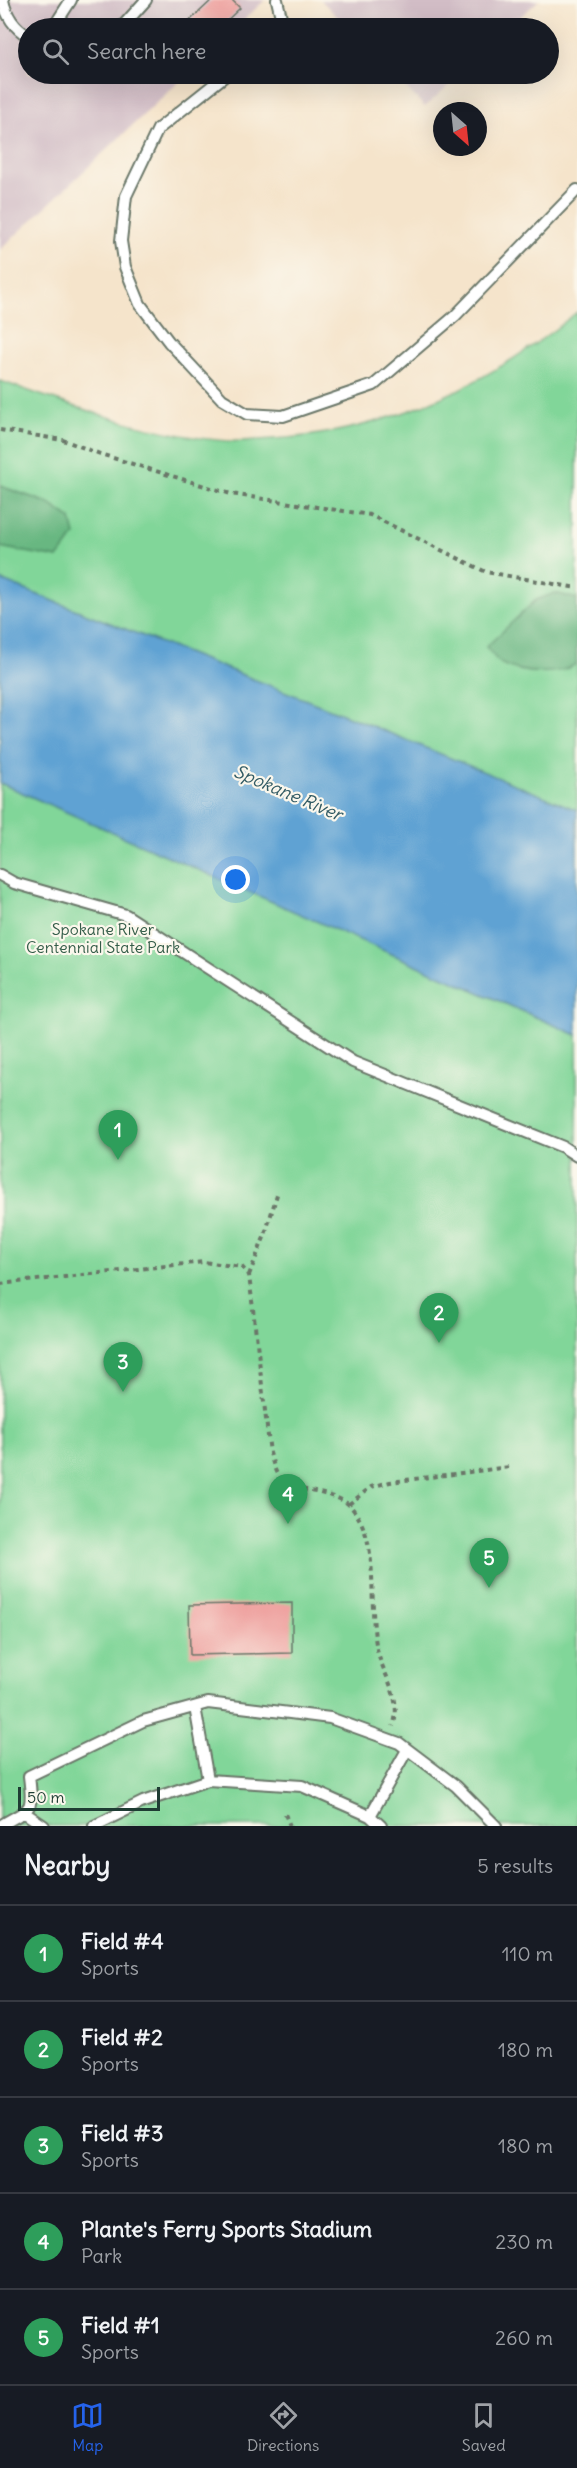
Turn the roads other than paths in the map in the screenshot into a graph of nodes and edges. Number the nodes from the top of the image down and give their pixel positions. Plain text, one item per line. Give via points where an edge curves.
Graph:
1 (3, 0) edge
2 (71, 0) edge
3 (146, 0) edge
4 (277, 0) edge
5 (59, 18) edge
6 (130, 18) edge
7 (281, 18) edge
8 (18, 29) edge
9 (214, 84) edge
10 (577, 190) edge
11 (0, 875) edge
12 (577, 1156) edge
13 (195, 1707) junction
14 (407, 1750) junction
15 (208, 1780) junction
16 (26, 1812) junction
17 (370, 1816) junction
18 (0, 1826) edge
19 (44, 1826) edge
20 (94, 1826) edge
21 (381, 1826) edge
22 (496, 1826) edge

1 - 8 lane
2 - 5 lane
3 - 6 lane
4 - 7 lane
9 - 10 lane via 158,129 126,196 121,241 125,267 140,304 222,399 247,414 283,416 374,385 455,316
11 - 12 lane via 14,883 126,915 352,1062
13 - 14 lane via 208,1702 330,1718 399,1743
13 - 15 lane
13 - 16 lane via 143,1721 29,1776 32,1801
14 - 17 lane
14 - 22 lane via 456,1786
15 - 17 lane via 302,1786
15 - 20 lane via 143,1802
16 - 18 lane
16 - 19 lane
17 - 21 lane

